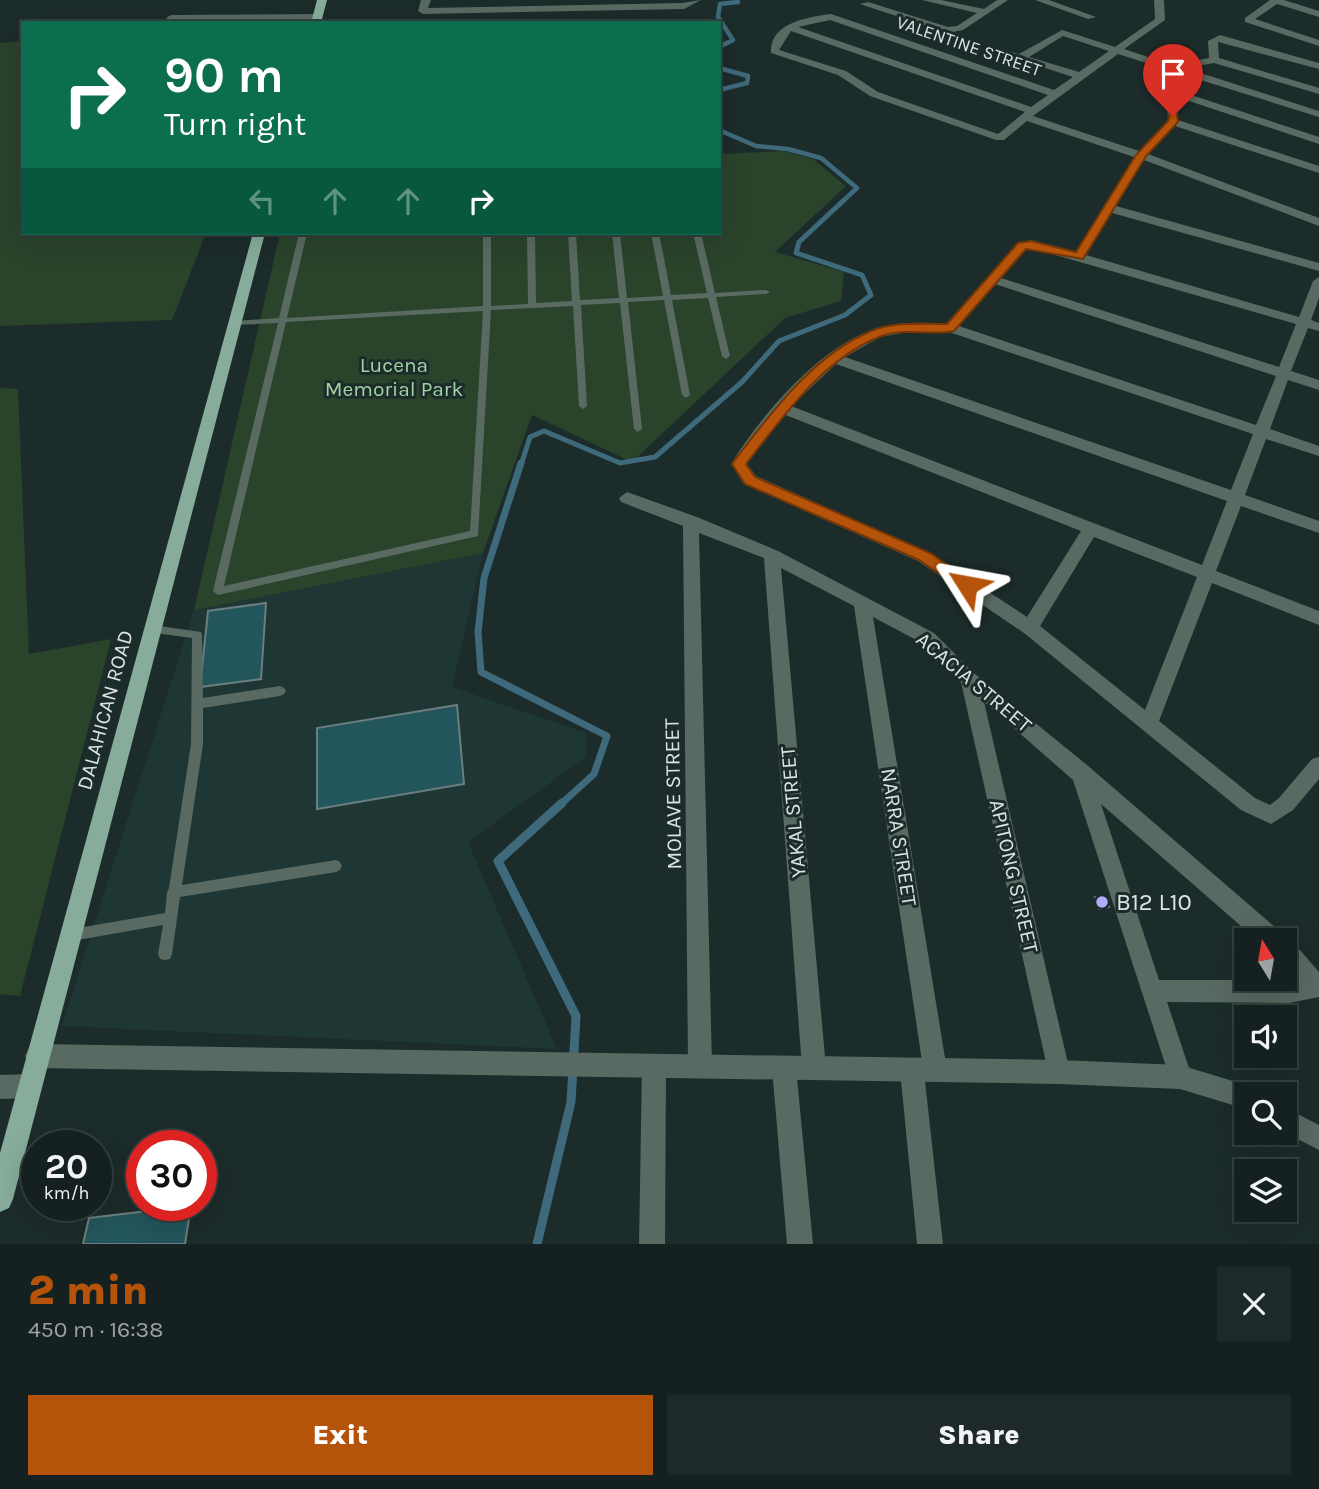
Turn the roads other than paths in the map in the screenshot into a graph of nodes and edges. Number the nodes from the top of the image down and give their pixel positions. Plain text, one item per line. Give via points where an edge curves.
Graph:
1 (322, 0) edge
2 (426, 0) edge
3 (696, 0) edge
4 (927, 0) edge
5 (1003, 0) edge
6 (1040, 0) edge
7 (1159, 0) edge
8 (1275, 0) edge
9 (864, 4) dead end
10 (982, 11) junction
11 (1319, 14) edge
12 (1091, 17) dead end
13 (171, 18) dead end
14 (317, 19) edge
15 (789, 27) junction
16 (1319, 43) edge
17 (992, 49) dead end
18 (1116, 51) junction
19 (1020, 58) junction
20 (1214, 60) junction
21 (1319, 66) edge
22 (1170, 68) junction
23 (1081, 76) junction
24 (1319, 90) edge
25 (1172, 93) junction
26 (1056, 94) junction
27 (1028, 114) junction
28 (1319, 114) edge
29 (1173, 122) junction
30 (1319, 141) edge
31 (1142, 155) junction
32 (1319, 170) edge
33 (1109, 208) junction
34 (1319, 222) edge
35 (258, 235) edge
36 (302, 235) edge
37 (487, 235) edge
38 (531, 235) edge
39 (572, 235) edge
40 (616, 235) edge
41 (655, 235) edge
42 (697, 235) edge
43 (1079, 257) junction
44 (1319, 267) edge
45 (995, 280) junction
46 (1319, 281) edge
47 (766, 292) dead end
48 (712, 295) junction
49 (667, 298) junction
50 (624, 300) junction
51 (576, 303) junction
52 (531, 305) junction
53 (487, 308) junction
54 (280, 320) junction
55 (234, 323) junction
56 (1311, 324) edge
57 (950, 328) junction
58 (726, 356) dead end
59 (834, 358) junction
60 (1283, 374) junction
61 (1319, 385) edge
62 (686, 395) dead end
63 (583, 406) dead end
64 (782, 408) junction
65 (638, 429) dead end
66 (1262, 431) junction
67 (1319, 451) edge
68 (627, 498) dead end
69 (1236, 499) junction
70 (691, 521) junction
71 (1319, 527) edge
72 (1091, 528) junction
73 (772, 555) junction
74 (1207, 574) junction
75 (862, 603) junction
76 (1319, 618) edge
77 (1030, 628) junction
78 (152, 629) junction
79 (969, 679) junction
80 (280, 691) dead end
81 (197, 704) junction
82 (1149, 724) junction
83 (1319, 765) edge
84 (1080, 771) junction
85 (336, 866) dead end
86 (173, 892) junction
87 (169, 918) junction
88 (1260, 928) edge
89 (72, 934) junction
90 (164, 954) dead end
91 (1297, 964) edge
92 (1317, 986) edge
93 (1152, 991) junction
94 (37, 1056) junction
95 (654, 1066) junction
96 (700, 1066) junction
97 (784, 1068) junction
98 (814, 1068) junction
99 (923, 1070) junction
100 (1058, 1072) junction
101 (1180, 1077) junction
102 (29, 1086) junction
103 (0, 1087) edge
104 (1234, 1093) edge
105 (1297, 1126) edge
106 (1319, 1138) edge
107 (0, 1199) edge
108 (652, 1244) edge
109 (800, 1244) edge
110 (930, 1244) edge

1 - 14 main road
2 - 3 street via 424,11 684,6
4 - 10 street
5 - 10 street
6 - 12 street
7 - 18 street via 1160,20
8 - 11 street
8 - 16 street via 1248,20
9 - 10 street via 948,30 960,28
13 - 14 street
15 - 26 street, VALENTINE STREET via 831,16
15 - 27 street
15 - 27 street via 777,37 774,51 842,73 874,94 1000,138
17 - 19 street
18 - 19 street via 1062,33
18 - 22 street
18 - 23 street
19 - 23 street
20 - 21 street via 1213,41 1220,38
20 - 22 street
20 - 24 street
22 - 25 street
22 - 28 street
23 - 26 street
25 - 29 street
25 - 30 street
26 - 27 street
27 - 31 street
29 - 31 street
29 - 32 street
31 - 33 street
31 - 34 street
33 - 43 street
33 - 44 street
35 - 55 main road, DALAHICAN ROAD
36 - 54 lane
37 - 53 lane
38 - 52 lane
39 - 51 lane
40 - 50 lane
41 - 49 lane
42 - 48 lane
43 - 45 street via 1031,244 1022,246
43 - 56 street
45 - 57 street
45 - 60 street
46 - 56 street
47 - 48 lane
48 - 49 lane
48 - 58 lane
49 - 50 lane
49 - 62 lane
50 - 51 lane
50 - 65 lane
51 - 52 lane
51 - 63 lane
52 - 53 lane
53 - 54 lane
53 - 54 lane via 475,533 218,591
54 - 55 lane
55 - 78 main road, DALAHICAN ROAD
56 - 60 street
57 - 59 street via 876,333
57 - 66 street
59 - 64 street
59 - 69 street
60 - 61 street
60 - 66 street
64 - 72 street
64 - 77 street via 739,464 750,480 924,556
66 - 67 street
66 - 69 street
68 - 70 street, ACACIA STREET
69 - 71 street
69 - 74 street
70 - 73 street, ACACIA STREET
70 - 96 street, MOLAVE STREET
72 - 74 street
72 - 77 street
73 - 75 street, ACACIA STREET
73 - 98 street, YAKAL STREET
74 - 76 street
74 - 82 street
75 - 79 street, ACACIA STREET via 928,639
75 - 99 street, NARRA STREET
77 - 82 street
78 - 81 lane via 197,635
78 - 89 main road, DALAHICAN ROAD
79 - 84 street, ACACIA STREET
79 - 100 street, APITONG STREET
80 - 81 lane
81 - 86 lane via 193,772
82 - 83 street via 1248,804 1271,815
84 - 88 street, ACACIA STREET
84 - 93 street
85 - 86 lane
86 - 87 lane
87 - 89 lane
87 - 90 lane
89 - 94 main road, DALAHICAN ROAD
91 - 92 street
92 - 93 street via 1289,992
93 - 101 street
94 - 95 street
94 - 102 main road, DALAHICAN ROAD
95 - 96 street
95 - 108 street
96 - 97 street
97 - 98 street
97 - 109 street
98 - 99 street
99 - 100 street
99 - 110 street, NARRA STREET
100 - 101 street
101 - 104 street
102 - 103 street
102 - 107 main road, DALAHICAN ROAD
105 - 106 street

